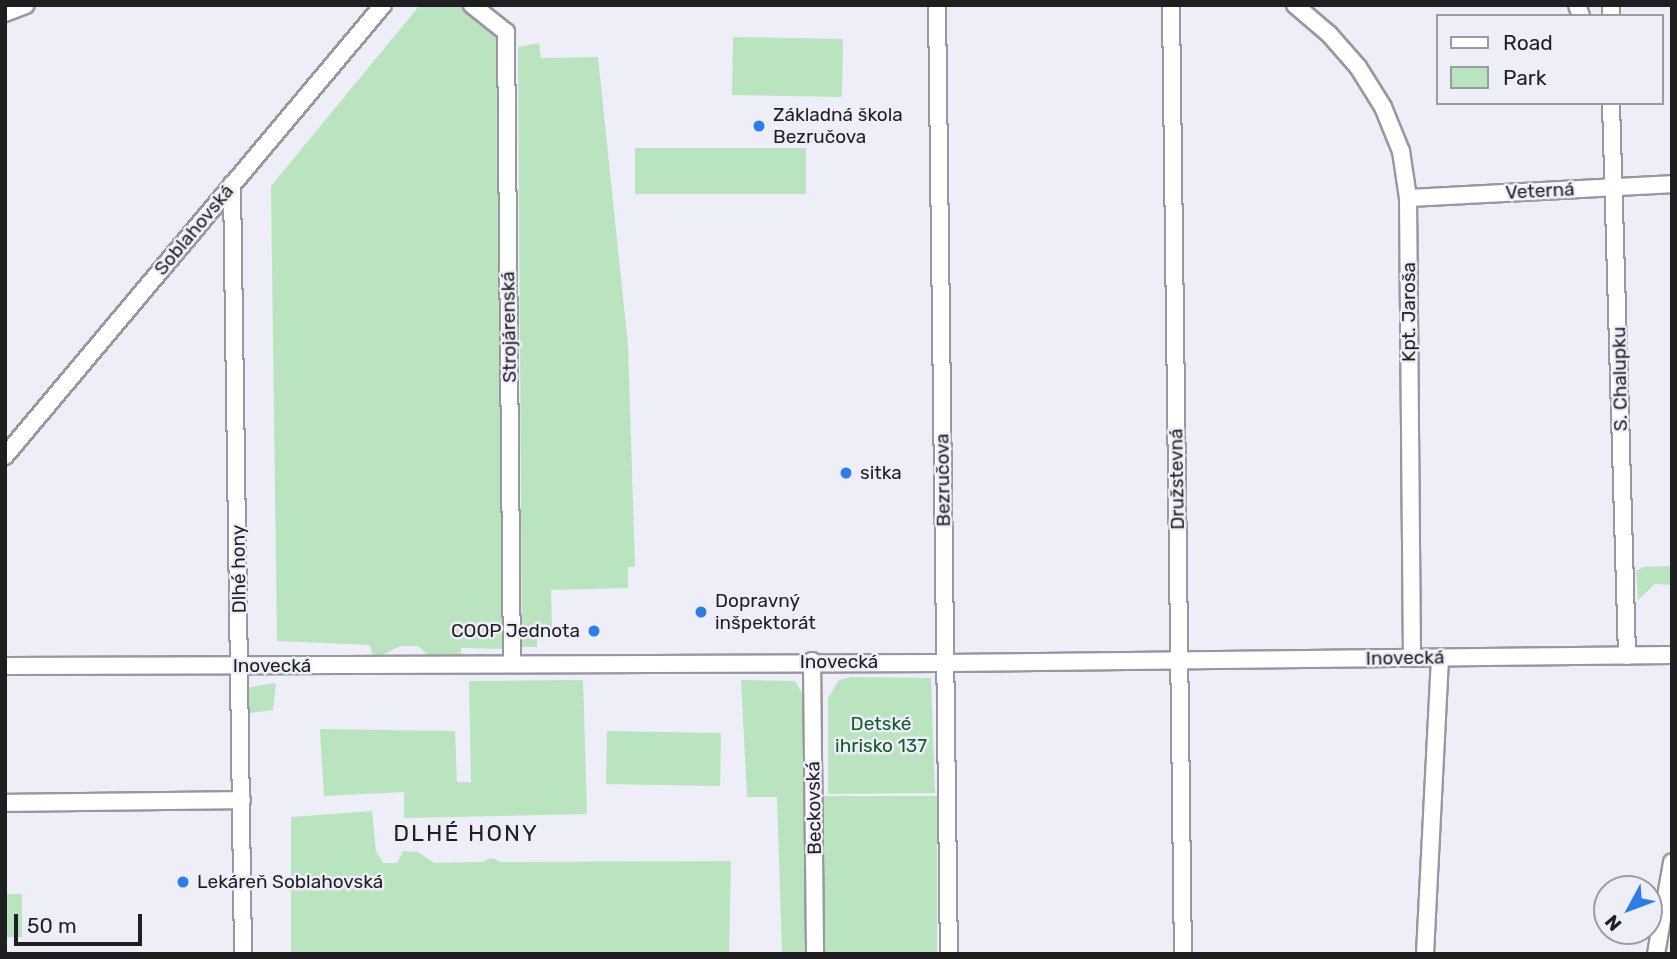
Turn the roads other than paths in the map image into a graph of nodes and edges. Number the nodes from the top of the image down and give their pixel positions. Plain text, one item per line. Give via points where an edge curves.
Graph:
1 (26, 5) edge
2 (383, 5) edge
3 (472, 5) edge
4 (937, 5) edge
5 (1171, 5) edge
6 (1295, 5) edge
7 (5, 13) edge
8 (1611, 105) edge
9 (232, 184) junction
10 (1672, 184) edge
11 (1615, 187) junction
12 (1408, 198) junction
13 (5, 456) edge
14 (1672, 655) edge
15 (1627, 656) junction
16 (1412, 657) junction
17 (1440, 657) junction
18 (1180, 660) junction
19 (812, 661) junction
20 (946, 663) junction
21 (512, 664) junction
22 (5, 666) edge
23 (241, 667) junction
24 (242, 800) junction
25 (5, 803) edge
26 (1672, 862) edge
27 (243, 954) edge
28 (815, 954) edge
29 (949, 954) edge
30 (1183, 954) edge
31 (1425, 954) edge
32 (1656, 954) edge

1 - 7 street
2 - 9 street, Soblahovská
3 - 21 street, Strojárenská via 506,32
4 - 20 street, Bezručova
5 - 18 street, Družstevná
6 - 12 street, Kpt. Jaroša via 1358,67 1383,107 1401,151
8 - 11 street, S. Chalupku
9 - 13 street, Soblahovská
9 - 23 street, Dlhé hony
10 - 11 street, Veterná
11 - 12 street, Veterná
11 - 15 street, S. Chalupku
12 - 16 street, Kpt. Jaroša
14 - 15 street, Inovecká
15 - 17 street, Inovecká
16 - 17 street, Inovecká
16 - 18 street, Inovecká
17 - 31 street
18 - 20 street, Inovecká
18 - 30 street, Družstevná
19 - 20 street, Inovecká
19 - 21 street, Inovecká
19 - 28 street, Beckovská
20 - 29 street, Bezručova
21 - 23 street, Inovecká
22 - 23 street, Inovecká
23 - 24 street, Dlhé hony
24 - 25 street
24 - 27 street, Dlhé hony
26 - 32 street

